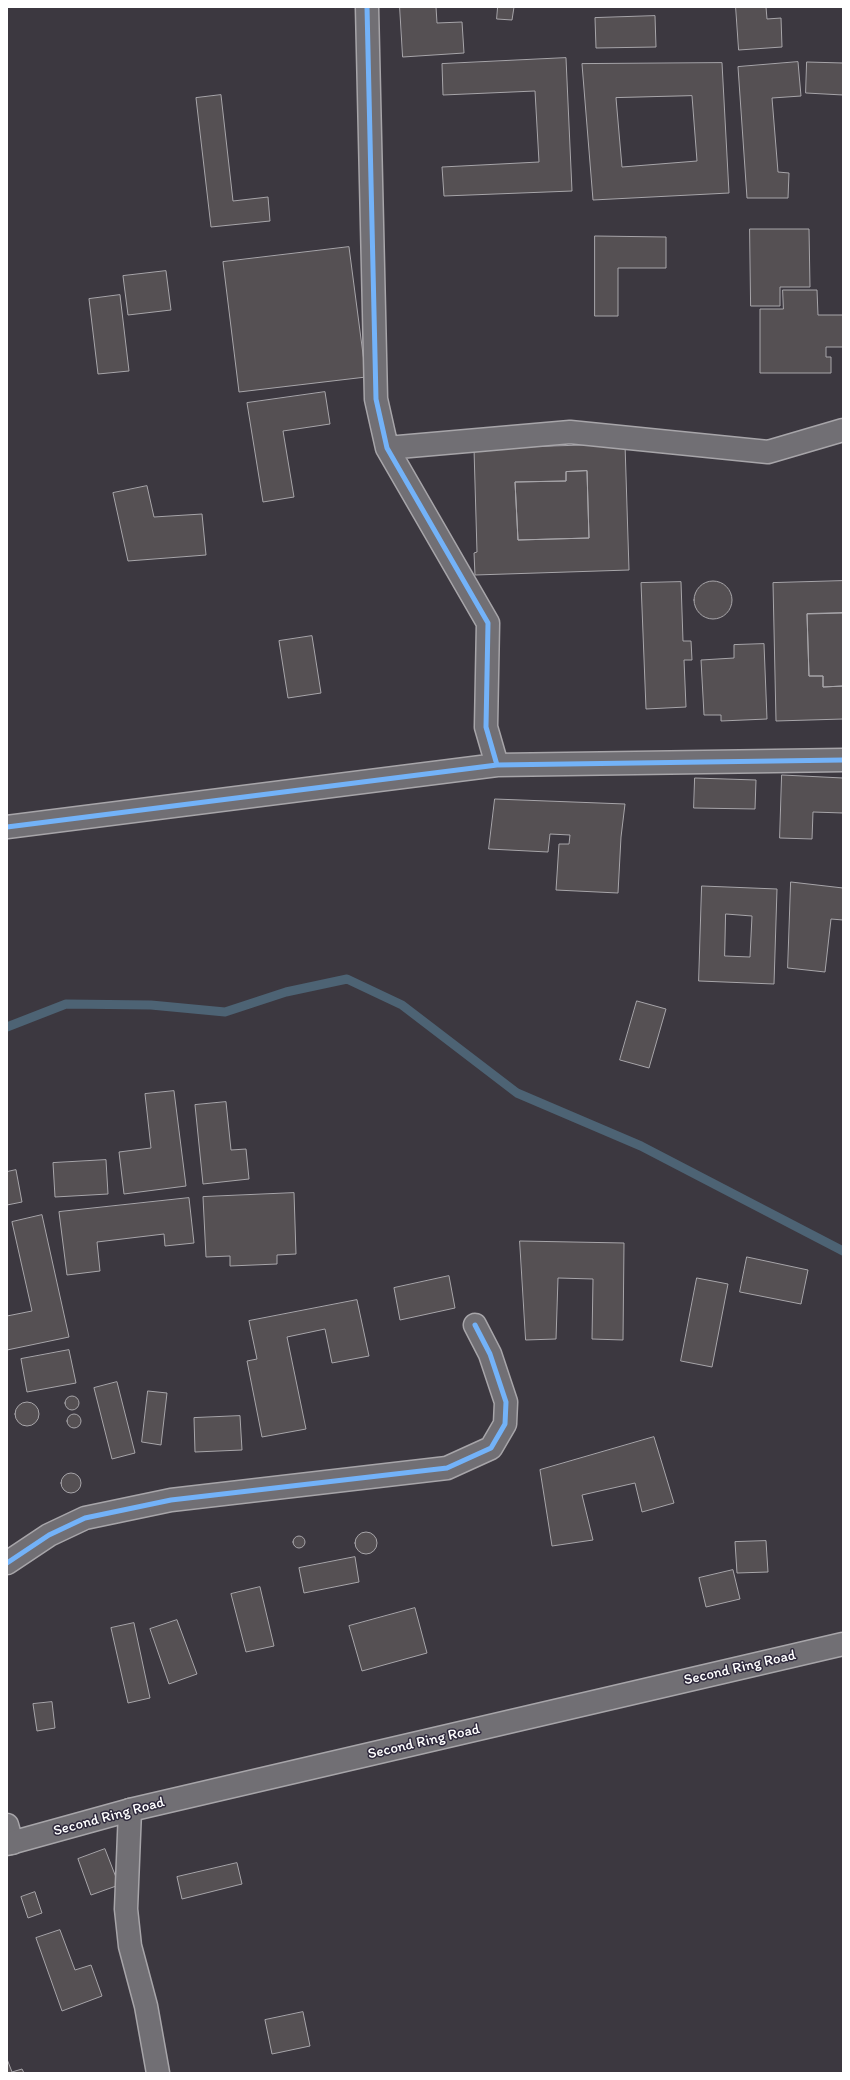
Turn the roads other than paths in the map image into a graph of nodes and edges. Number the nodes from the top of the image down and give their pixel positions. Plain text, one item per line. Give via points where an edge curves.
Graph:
1 (367, 7) edge
2 (843, 430) edge
3 (387, 448) junction
4 (843, 760) edge
5 (497, 765) junction
6 (7, 827) edge
7 (475, 1325) dead end
8 (7, 1563) edge
9 (843, 1644) edge
10 (130, 1810) junction
11 (9, 1838) edge
12 (158, 2073) edge

1 - 3 street via 376,399
2 - 3 street via 768,452 570,432
3 - 5 street via 488,623 486,727
4 - 5 street
5 - 6 street
7 - 8 street via 490,1354 506,1402 505,1424 491,1448 447,1468 171,1500 85,1518 49,1535
9 - 10 street, Second Ring Road
10 - 11 street, Second Ring Road
10 - 12 street via 126,1909 130,1946 146,2006

